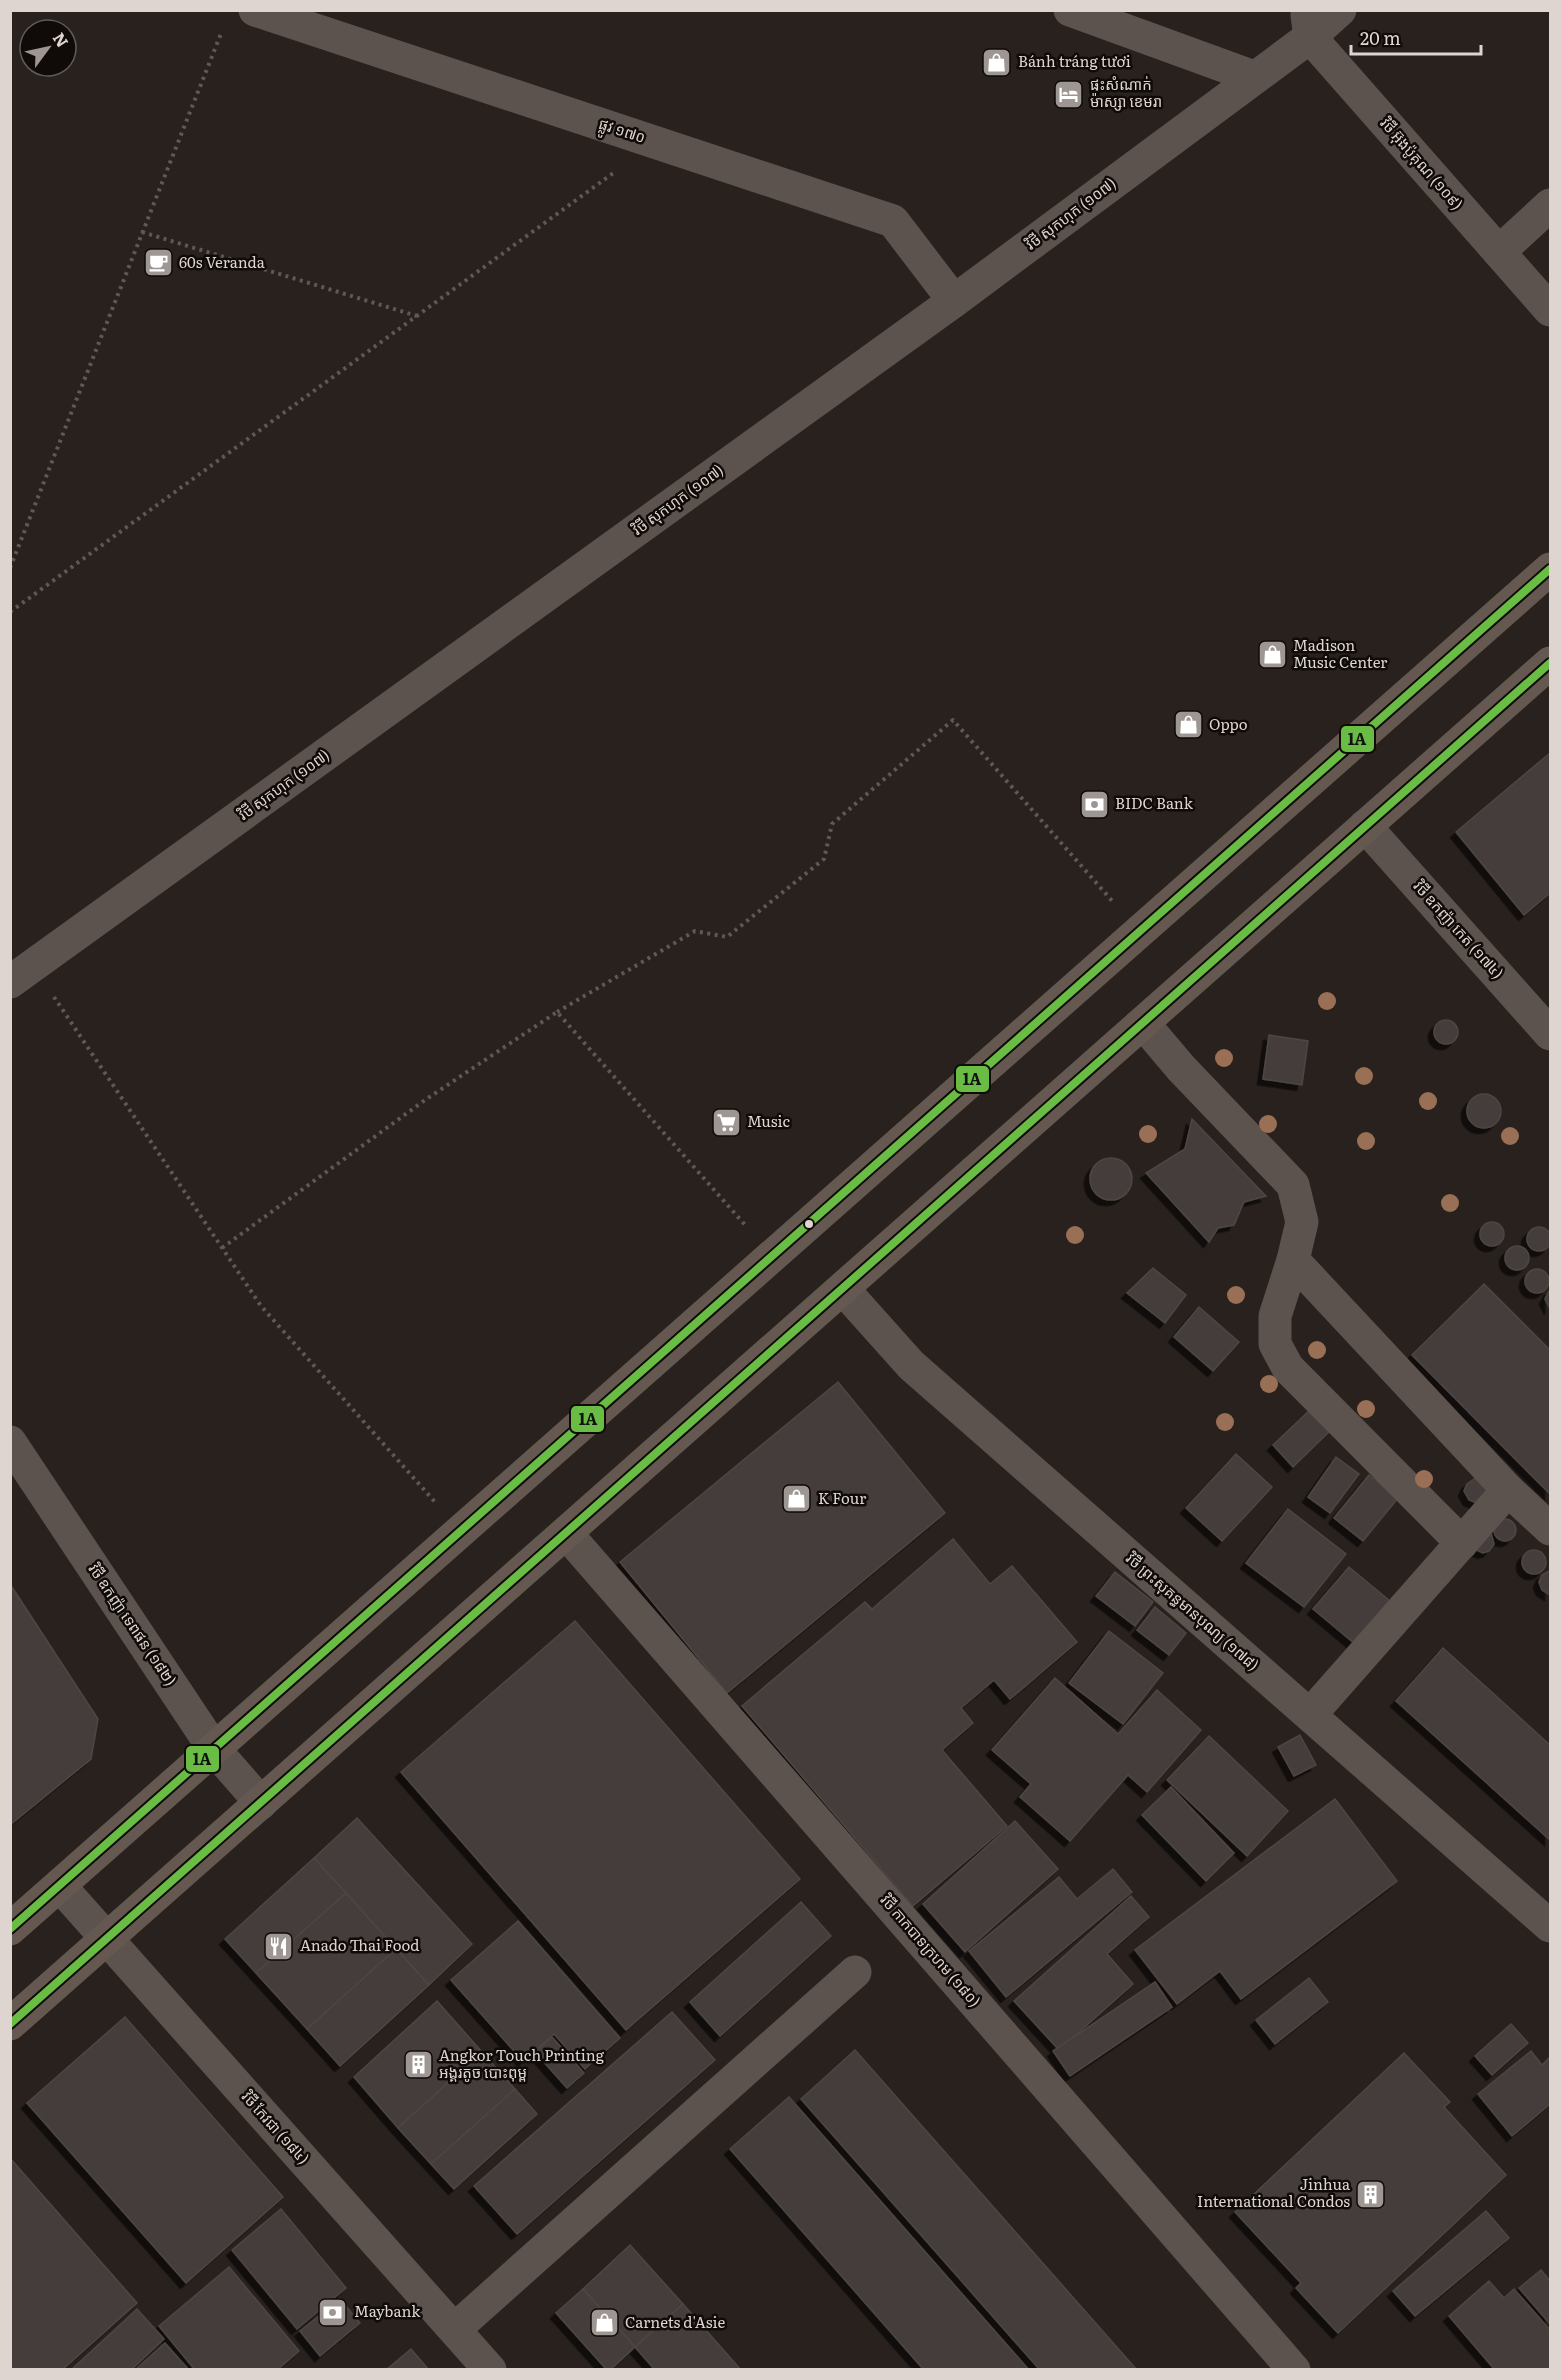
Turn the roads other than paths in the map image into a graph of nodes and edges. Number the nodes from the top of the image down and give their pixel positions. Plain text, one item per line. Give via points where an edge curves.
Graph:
1 (1070, 10) edge
2 (1340, 10) edge
3 (240, 16) edge
4 (1308, 24) edge
5 (1254, 77) junction
6 (1551, 205) edge
7 (1499, 252) junction
8 (954, 301) junction
9 (1551, 310) edge
10 (1551, 569) edge
11 (1551, 663) edge
12 (1365, 826) junction
13 (22, 974) edge
14 (1143, 1023) junction
15 (1551, 1034) edge
16 (1293, 1260) junction
17 (843, 1289) junction
18 (10, 1442) edge
19 (1508, 1490) junction
20 (1551, 1529) edge
21 (566, 1533) junction
22 (1462, 1544) junction
23 (1310, 1714) junction
24 (214, 1749) junction
25 (261, 1803) junction
26 (60, 1886) junction
27 (1551, 1926) edge
28 (10, 1929) edge
29 (107, 1938) junction
30 (855, 1972) dead end
31 (10, 2024) edge
32 (455, 2329) junction
33 (490, 2370) edge
34 (1294, 2370) edge

1 - 5 street
2 - 4 street, វិថី សុកហុក (១០៧)
3 - 8 street, ផ្លូវ ១៧០ via 656,143 893,221
4 - 5 street, វិថី សុកហុក (១០៧)
4 - 7 street, វិថី អ៊ុងប៉ូគុណ (១០៩)
5 - 8 street, វិថី សុកហុក (១០៧)
6 - 7 street
7 - 9 street, វិថី អ៊ុងប៉ូគុណ (១០៩)
8 - 13 street, វិថី សុកហុក (១០៧)
10 - 24 highway
11 - 12 highway
12 - 14 highway
12 - 15 street, វិថី ឧកញ៉ា កេត (១៧៤)
14 - 16 street via 1293,1185 1302,1222
14 - 17 highway
16 - 19 street
16 - 22 street via 1275,1316 1275,1344 1288,1368
17 - 21 highway
17 - 23 street, វិថី ព្រះសុគន្ធមានបុណ្យ (១៧៨) via 911,1365
18 - 24 street, វិថី ឧកញ៉ា ទេពផន (១៨២)
19 - 20 street
19 - 22 street
21 - 25 highway
21 - 34 street, វិថី កាកបាទក្រហម (១៨០)
22 - 23 street
23 - 27 street, វិថី ព្រះសុគន្ធមានបុណ្យ (១៧៨)
24 - 25 street, វិថី ឧកញ៉ា ទេពផន (១៨២)
24 - 26 highway
25 - 29 highway
26 - 28 highway
26 - 29 street, វិថី កែវជា (១៨៤)
29 - 31 highway
29 - 32 street, វិថី កែវជា (១៨៤)
30 - 32 street
32 - 33 street, វិថី កែវជា (១៨៤)

